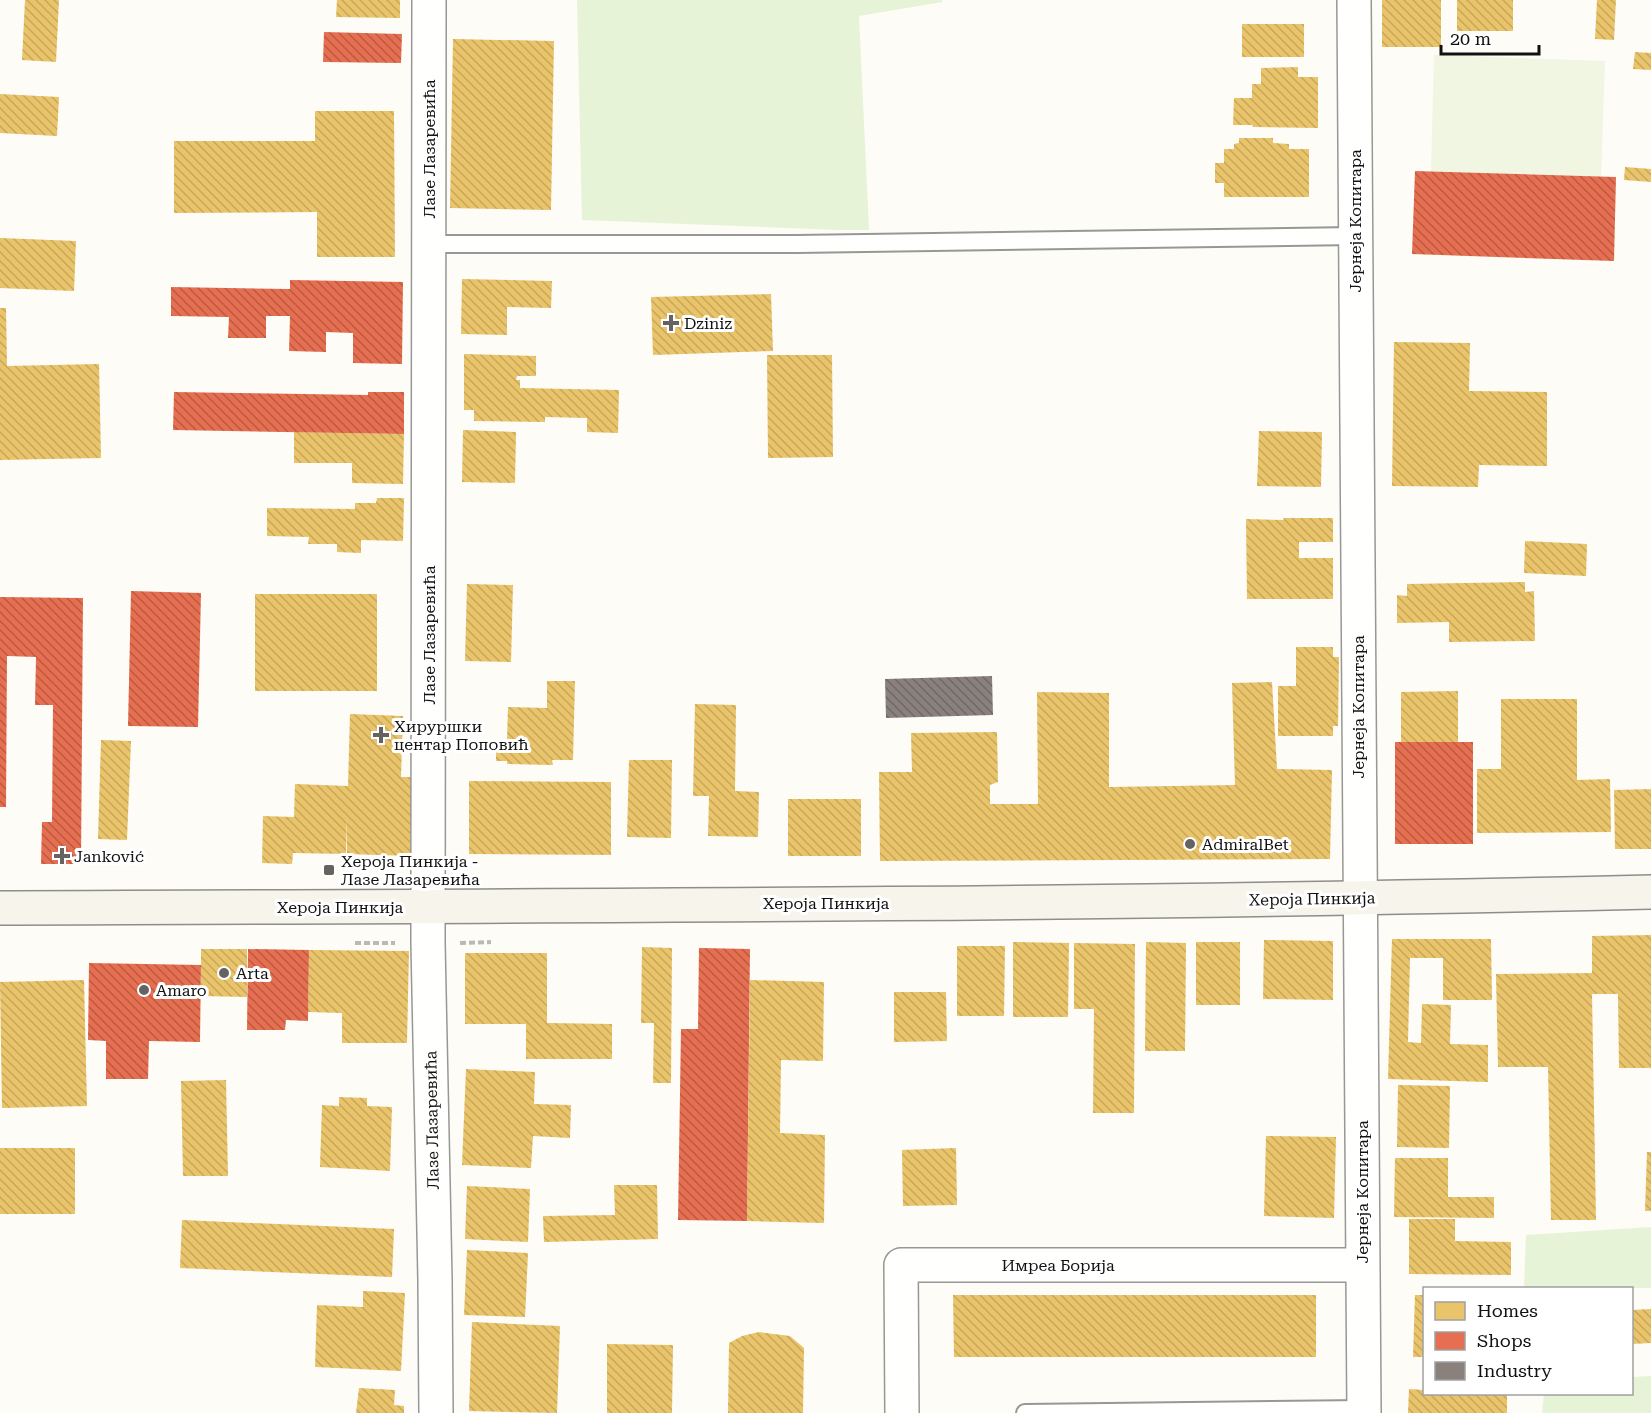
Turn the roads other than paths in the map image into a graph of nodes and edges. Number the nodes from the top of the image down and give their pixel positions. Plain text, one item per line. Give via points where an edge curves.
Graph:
1 (429, 0) edge
2 (1354, 0) edge
3 (1355, 236) junction
4 (429, 244) junction
5 (1651, 892) edge
6 (1360, 899) junction
7 (429, 907) junction
8 (0, 908) edge
9 (1362, 1265) junction
10 (1364, 1411) edge
11 (436, 1413) edge
12 (902, 1413) edge
13 (1025, 1413) edge

1 - 4 street, Лазе Лазаревића
2 - 3 street, Јернеја Копитара
3 - 4 lane via 797,244
3 - 6 street, Јернеја Копитара
4 - 7 street, Лазе Лазаревића
5 - 6 street, Хероја Пинкија
6 - 7 street, Хероја Пинкија
6 - 9 street, Јернеја Копитара
7 - 8 street, Хероја Пинкија
7 - 11 street, Лазе Лазаревића
9 - 10 street, Јернеја Копитара
9 - 12 street, Имреа Борија via 901,1265
10 - 13 lane

